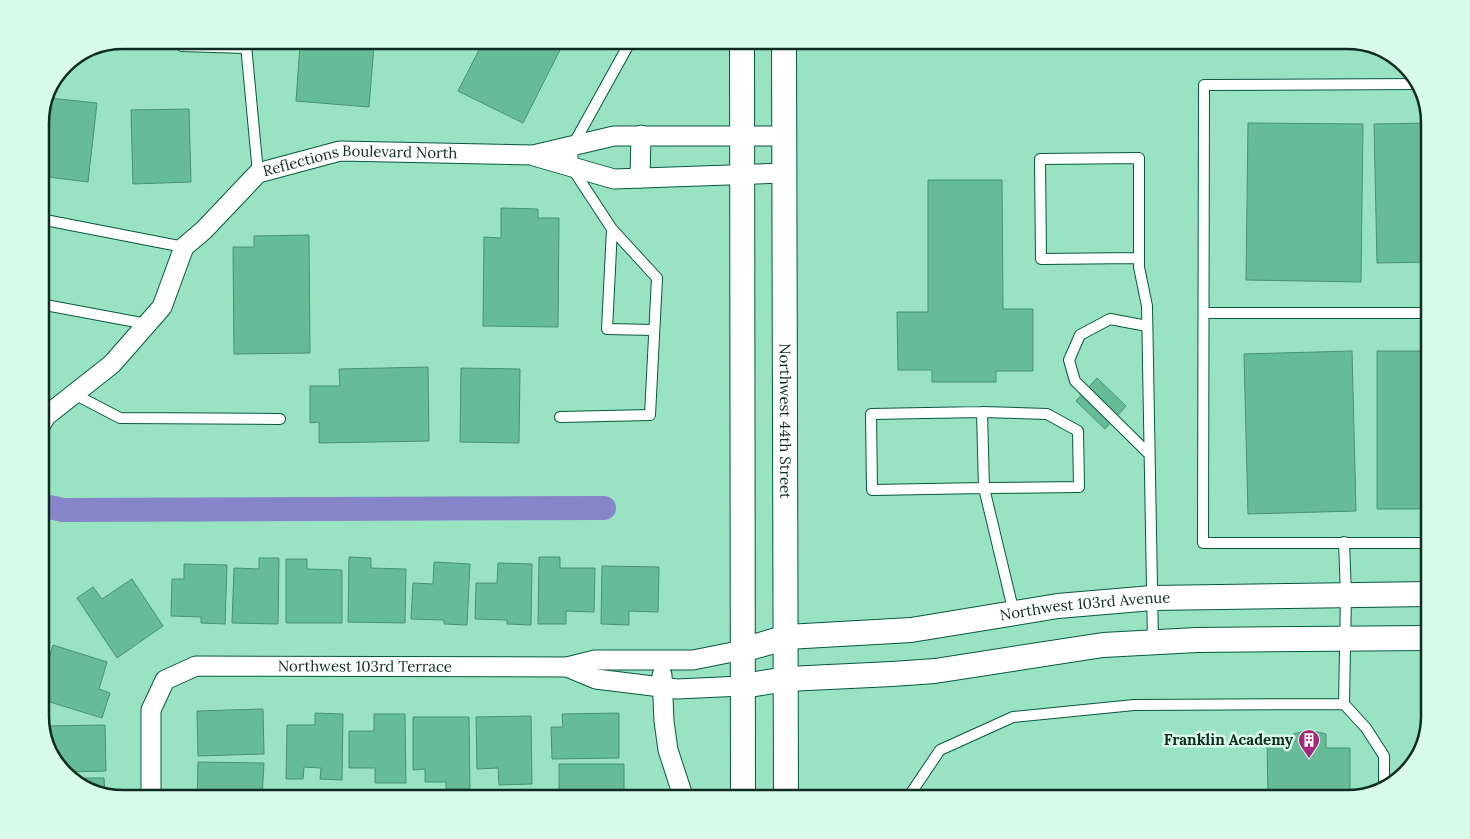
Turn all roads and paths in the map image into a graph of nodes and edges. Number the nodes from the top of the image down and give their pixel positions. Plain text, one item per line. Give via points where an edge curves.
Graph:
1 (246, 49) edge
2 (626, 49) edge
3 (742, 49) edge
4 (784, 49) edge
5 (1410, 84) edge
6 (641, 136) junction
7 (742, 136) junction
8 (784, 136) junction
9 (573, 145) junction
10 (533, 156) junction
11 (572, 168) junction
12 (258, 173) junction
13 (784, 173) junction
14 (742, 175) junction
15 (640, 178) junction
16 (49, 220) edge
17 (612, 229) junction
18 (184, 247) junction
19 (1138, 258) junction
20 (49, 306) edge
21 (1204, 313) junction
22 (1421, 313) edge
23 (147, 324) junction
24 (1147, 326) junction
25 (654, 330) junction
26 (74, 394) junction
27 (982, 412) junction
28 (49, 414) edge
29 (560, 416) dead end
30 (280, 419) dead end
31 (1148, 454) junction
32 (984, 488) junction
33 (1344, 542) junction
34 (1421, 543) edge
35 (1421, 594) edge
36 (1346, 595) junction
37 (1152, 598) junction
38 (1014, 613) junction
39 (786, 637) junction
40 (1421, 638) edge
41 (1345, 640) junction
42 (1153, 643) junction
43 (743, 650) junction
44 (662, 660) junction
45 (567, 666) junction
46 (786, 679) junction
47 (662, 686) junction
48 (742, 686) junction
49 (1344, 704) junction
50 (1384, 780) edge
51 (150, 790) edge
52 (681, 790) edge
53 (743, 790) edge
54 (786, 790) edge
55 (913, 790) edge

1 - 12 lane
2 - 9 lane
3 - 7 street
4 - 8 street, Northwest 44th Street
5 - 21 lane via 1204,85
6 - 7 street, Reflections Boulevard North
6 - 9 street, Reflections Boulevard North via 614,136
6 - 15 street
7 - 8 street, Reflections Boulevard North
7 - 14 street
8 - 13 street, Northwest 44th Street
9 - 10 street, Reflections Boulevard North
9 - 11 lane
10 - 11 street, Reflections Boulevard North
10 - 12 street, Reflections Boulevard North via 340,151
11 - 15 street, Reflections Boulevard North via 614,179
11 - 17 lane
12 - 18 street, Reflections Boulevard North
13 - 14 street, Reflections Boulevard North
13 - 39 street, Northwest 44th Street
14 - 15 street, Reflections Boulevard North
14 - 43 street
16 - 18 lane
17 - 25 lane via 657,278
17 - 25 lane via 607,329
18 - 23 street, Reflections Boulevard North via 162,307
19 - 19 lane via 1139,158 1040,159 1041,259
19 - 24 lane via 1147,306
20 - 23 lane
21 - 22 lane
21 - 33 lane via 1203,543
23 - 26 street, Reflections Boulevard North via 112,364
24 - 31 lane
24 - 31 lane via 1110,319 1080,335 1068,360 1075,381
25 - 29 lane via 650,415
26 - 28 street, Reflections Boulevard North
26 - 30 lane via 120,418
27 - 32 lane
27 - 32 lane via 1047,414 1078,431 1078,487
27 - 32 lane via 871,414 872,490
31 - 37 lane
32 - 38 lane
33 - 34 lane
33 - 36 lane
35 - 36 street, Northwest 103rd Avenue
36 - 37 street, Northwest 103rd Avenue
36 - 41 lane
37 - 38 street, Northwest 103rd Avenue
37 - 42 lane
38 - 39 street, Northwest 103rd Avenue via 911,630
39 - 43 street, Northwest 103rd Avenue
39 - 46 street, Northwest 44th Street
40 - 41 street
41 - 42 street
41 - 49 lane
42 - 46 street via 1064,650 935,671
43 - 44 street, Northwest 103rd Terrace via 693,660
43 - 48 street
44 - 45 street, Northwest 103rd Terrace via 595,660
44 - 47 street
45 - 47 street, Northwest 103rd Terrace via 596,679
45 - 51 street, Northwest 103rd Terrace via 196,666 165,680 151,710
46 - 48 street
46 - 54 street, Northwest 44th Street
47 - 48 street, Northwest 103rd Terrace via 677,689
47 - 52 street via 668,750
48 - 53 street
49 - 50 lane via 1366,728 1384,756
49 - 55 lane via 1134,704 1013,717 940,750

